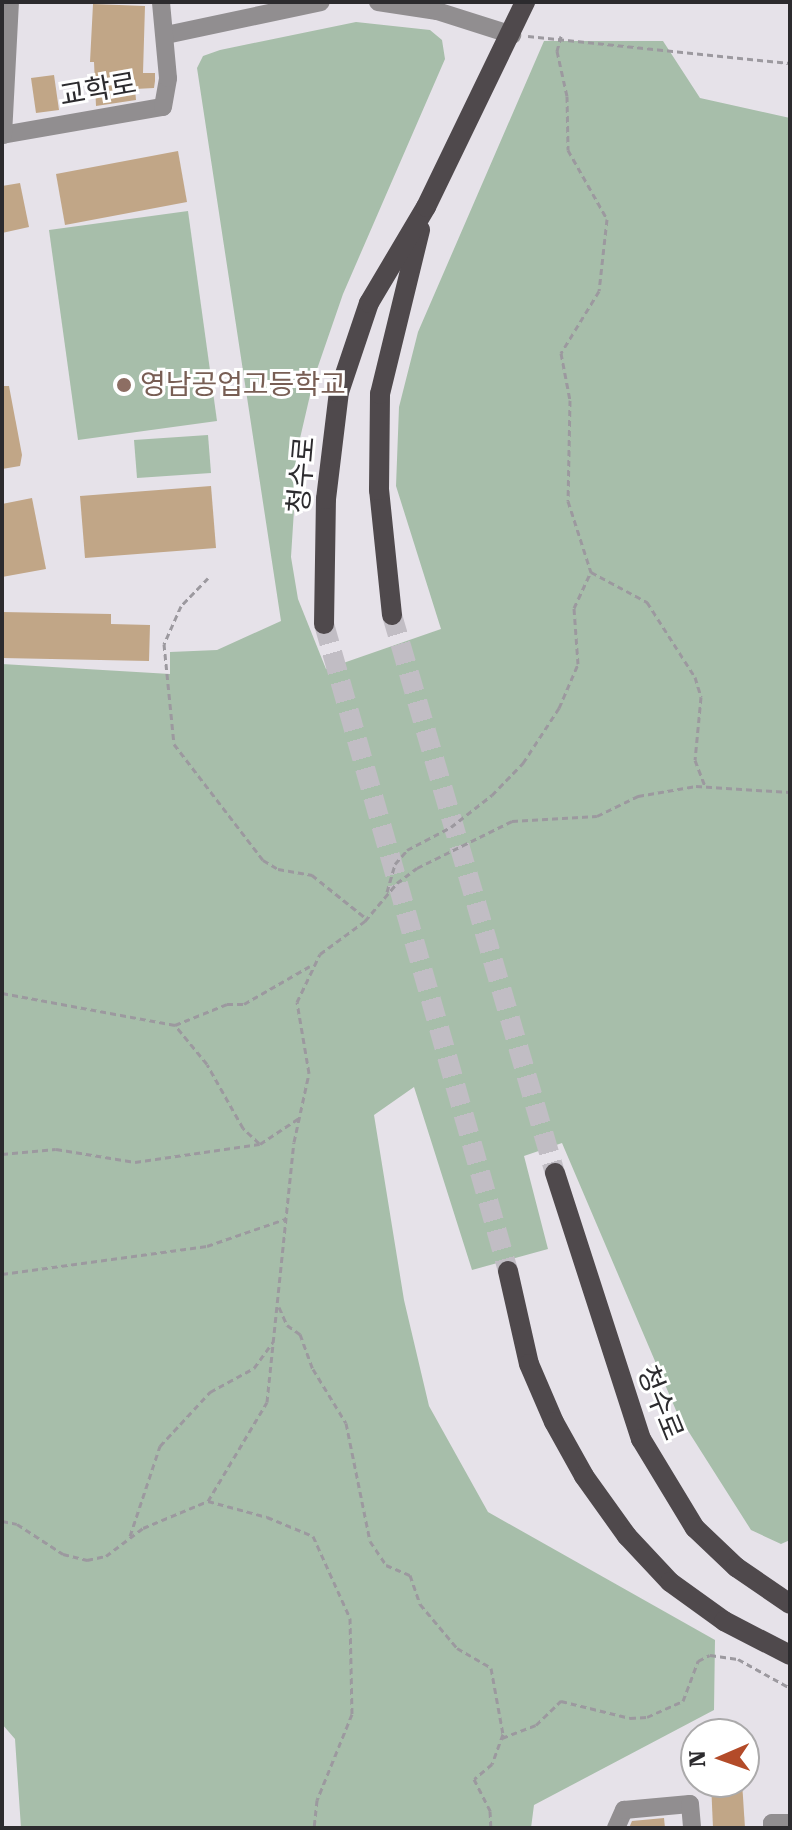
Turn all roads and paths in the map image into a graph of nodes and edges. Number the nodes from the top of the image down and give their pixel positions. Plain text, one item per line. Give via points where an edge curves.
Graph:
1 (10, 2) edge
2 (161, 2) edge
3 (269, 2) edge
4 (321, 2) edge
5 (378, 2) edge
6 (525, 2) edge
7 (166, 35) junction
8 (512, 35) junction
9 (561, 36) junction
10 (790, 63) edge
11 (2, 135) edge
12 (426, 207) junction
13 (591, 572) junction
14 (208, 578) dead end
15 (392, 615) tunnel mouth
16 (324, 624) tunnel mouth
17 (705, 786) junction
18 (790, 792) edge
19 (386, 896) junction
20 (367, 919) junction
21 (310, 966) junction
22 (2, 993) edge
23 (175, 1025) junction
24 (299, 1118) junction
25 (260, 1144) junction
26 (2, 1154) edge
27 (555, 1173) tunnel mouth
28 (285, 1219) junction
29 (508, 1271) tunnel mouth
30 (2, 1274) edge
31 (278, 1306) junction
32 (273, 1342) junction
33 (208, 1501) junction
34 (2, 1521) edge
35 (129, 1539) junction
36 (790, 1604) edge
37 (790, 1655) edge
38 (790, 1688) edge
39 (502, 1738) junction
40 (790, 1823) edge
41 (314, 1828) edge
42 (491, 1828) edge
43 (616, 1828) edge
44 (692, 1828) edge
45 (772, 1828) edge

1 - 11 street, 교학로
2 - 7 street
3 - 7 street via 187,18
4 - 7 street
5 - 8 street via 437,11
6 - 8 main road, 청수로
7 - 11 street, 교학로 via 163,107
8 - 9 path
8 - 12 main road, 청수로
9 - 10 path
9 - 13 path via 557,51 567,96 568,150 607,219 599,291 561,353 570,400 568,501
12 - 15 main road, 청수로 via 380,394 379,490
12 - 16 main road, 청수로 via 369,303 339,392 326,499
13 - 17 path via 647,602 695,677 701,697 695,760
13 - 19 path via 574,608 578,664 559,708 523,763 492,795 451,827 407,850 395,864
14 - 20 path via 181,606 164,644 174,744 263,860 278,869 312,875
17 - 18 path
17 - 19 path via 638,796 597,816 512,821 417,868
19 - 20 path
20 - 21 path
21 - 23 path via 244,1004 227,1004
21 - 24 path via 297,1002 309,1073
22 - 23 path
23 - 25 path via 207,1064 243,1128
24 - 25 path
24 - 28 path
25 - 26 path via 135,1162 56,1149
27 - 36 main road, 청수로 via 641,1439 695,1528 736,1567
28 - 30 path via 207,1246
28 - 31 path
29 - 37 main road via 529,1364 541,1393 584,1476 627,1536 670,1582 702,1606
31 - 32 path
31 - 39 path via 287,1325 300,1334 313,1369 346,1423 370,1541 386,1565 410,1575 420,1604 457,1648 491,1668
32 - 33 path via 267,1402
32 - 35 path via 254,1368 210,1392 160,1446
33 - 35 path
33 - 41 path via 313,1536 350,1618 352,1714 317,1800
34 - 35 path via 17,1524 63,1554 87,1560 106,1556
38 - 39 path via 738,1659 710,1655 698,1661 683,1701 647,1717 630,1718 561,1701 536,1725
39 - 42 path via 492,1764 474,1779 490,1811
40 - 45 street via 772,1823
43 - 44 street via 624,1810 690,1804

